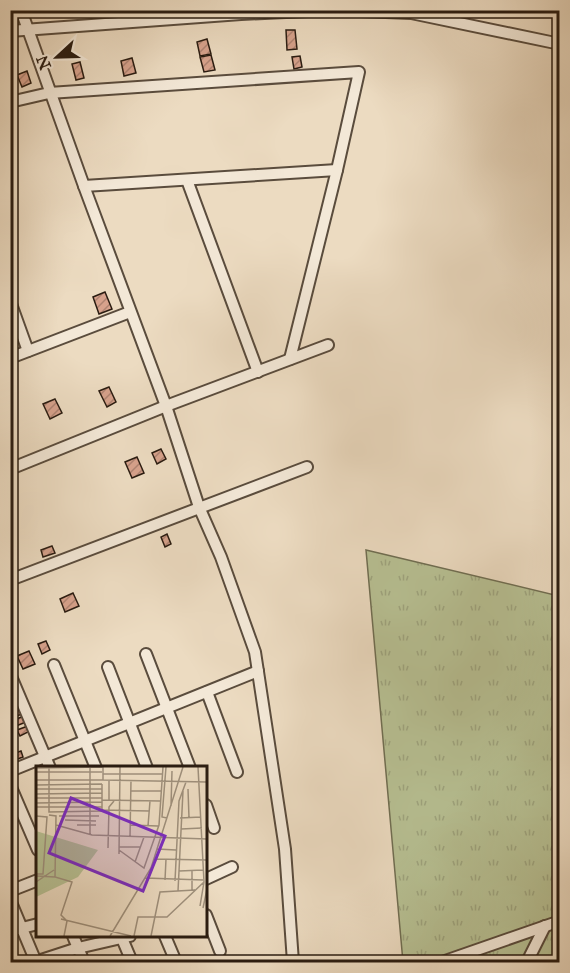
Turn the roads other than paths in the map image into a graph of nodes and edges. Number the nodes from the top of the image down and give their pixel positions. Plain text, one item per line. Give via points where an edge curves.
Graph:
1 (21, 10) edge
2 (328, 10) edge
3 (335, 10) edge
4 (241, 12) edge
5 (141, 16) edge
6 (446, 16) edge
7 (27, 29) junction
8 (10, 31) edge
9 (560, 44) edge
10 (50, 93) junction
11 (10, 102) edge
12 (337, 170) junction
13 (187, 180) junction
14 (84, 186) junction
15 (10, 301) edge
16 (130, 312) junction
17 (328, 345) dead end
18 (28, 351) junction
19 (10, 358) edge
20 (290, 359) junction
21 (258, 372) junction
22 (166, 406) junction
23 (307, 466) dead end
24 (10, 469) edge
25 (199, 507) junction
26 (10, 580) edge
27 (146, 654) dead end
28 (54, 665) dead end
29 (108, 667) dead end
30 (258, 671) junction
31 (10, 674) edge
32 (207, 692) junction
33 (166, 708) junction
34 (129, 723) junction
35 (85, 741) junction
36 (46, 756) junction
37 (50, 766) edge
38 (95, 766) edge
39 (146, 766) edge
40 (189, 766) edge
41 (10, 771) edge
42 (237, 772) dead end
43 (10, 784) edge
44 (207, 812) edge
45 (214, 828) dead end
46 (36, 845) edge
47 (232, 867) dead end
48 (207, 879) edge
49 (36, 881) edge
50 (10, 891) edge
51 (10, 900) edge
52 (207, 918) edge
53 (560, 921) edge
54 (36, 924) edge
55 (545, 926) junction
56 (22, 928) junction
57 (10, 931) edge
58 (73, 937) edge
59 (120, 937) edge
60 (124, 937) edge
61 (165, 937) edge
62 (78, 948) junction
63 (220, 951) dead end
64 (463, 959) edge
65 (36, 962) edge
66 (84, 963) edge
67 (132, 963) edge
68 (176, 963) edge
69 (293, 963) edge
70 (442, 963) edge
71 (527, 963) edge

1 - 7 street
2 - 4 street
3 - 6 street
4 - 5 street
5 - 7 street
6 - 9 street
7 - 8 street
7 - 10 street
10 - 11 street
10 - 12 street via 359,72
10 - 14 street
12 - 13 street
12 - 20 street
13 - 14 street
13 - 21 street
14 - 16 street
15 - 18 street
16 - 18 street
16 - 22 street
17 - 20 street
18 - 19 street
20 - 21 street
21 - 22 street
22 - 24 street
22 - 25 street
23 - 25 street
25 - 26 street
25 - 30 street via 221,557 255,652
27 - 33 street
28 - 35 street
29 - 34 street
30 - 32 street
30 - 69 street via 285,849
31 - 36 street
32 - 33 street
32 - 42 street
33 - 34 street
33 - 40 street
34 - 35 street
34 - 39 street
35 - 36 street
35 - 38 street
36 - 37 street
36 - 41 street
43 - 46 street
44 - 45 street
47 - 48 street
49 - 50 street
51 - 56 street
52 - 63 street
53 - 55 street
54 - 56 street
55 - 64 street
55 - 71 street
56 - 57 street
56 - 65 street
58 - 62 street
59 - 62 street
60 - 67 street
61 - 68 street
62 - 65 street
62 - 66 street
64 - 70 street

